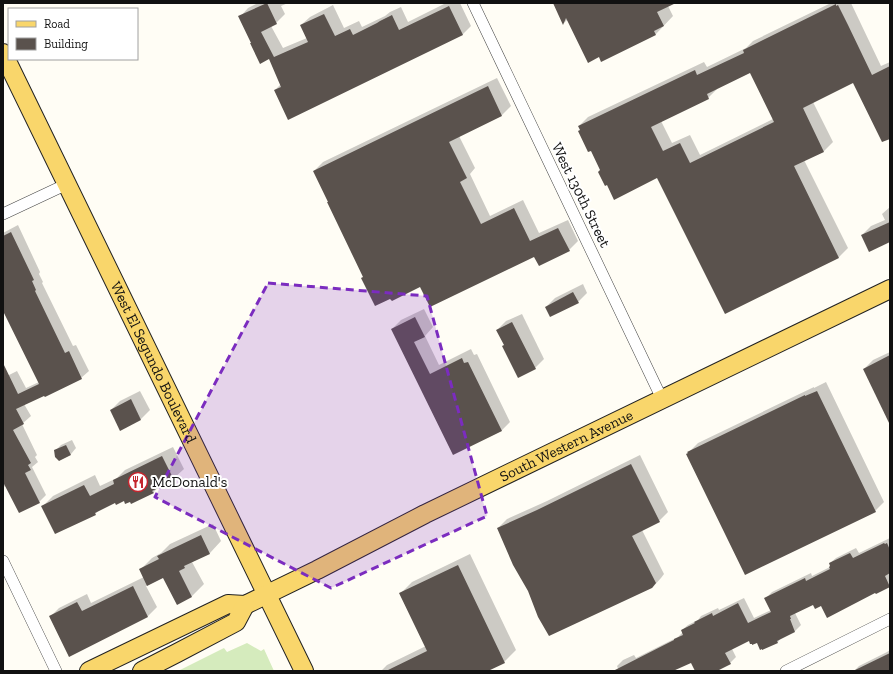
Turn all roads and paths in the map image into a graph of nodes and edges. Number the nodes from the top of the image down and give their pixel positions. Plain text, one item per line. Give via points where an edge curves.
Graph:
1 (473, 3) edge
2 (3, 53) edge
3 (67, 184) junction
4 (3, 214) edge
5 (890, 289) edge
6 (662, 399) junction
7 (3, 561) edge
8 (267, 594) junction
9 (245, 605) junction
10 (890, 619) edge
11 (56, 671) edge
12 (89, 671) edge
13 (142, 671) edge
14 (304, 671) edge
15 (786, 671) edge

1 - 6 street, West 130th Street
2 - 3 main road, West El Segundo Boulevard
3 - 4 street
3 - 8 main road, West El Segundo Boulevard
5 - 6 main road, South Western Avenue
6 - 8 main road, South Western Avenue
7 - 11 street
8 - 9 main road, South Western Avenue
8 - 14 main road, West El Segundo Boulevard
9 - 12 main road, South Western Avenue via 228,604
9 - 13 main road via 236,622
10 - 15 street

